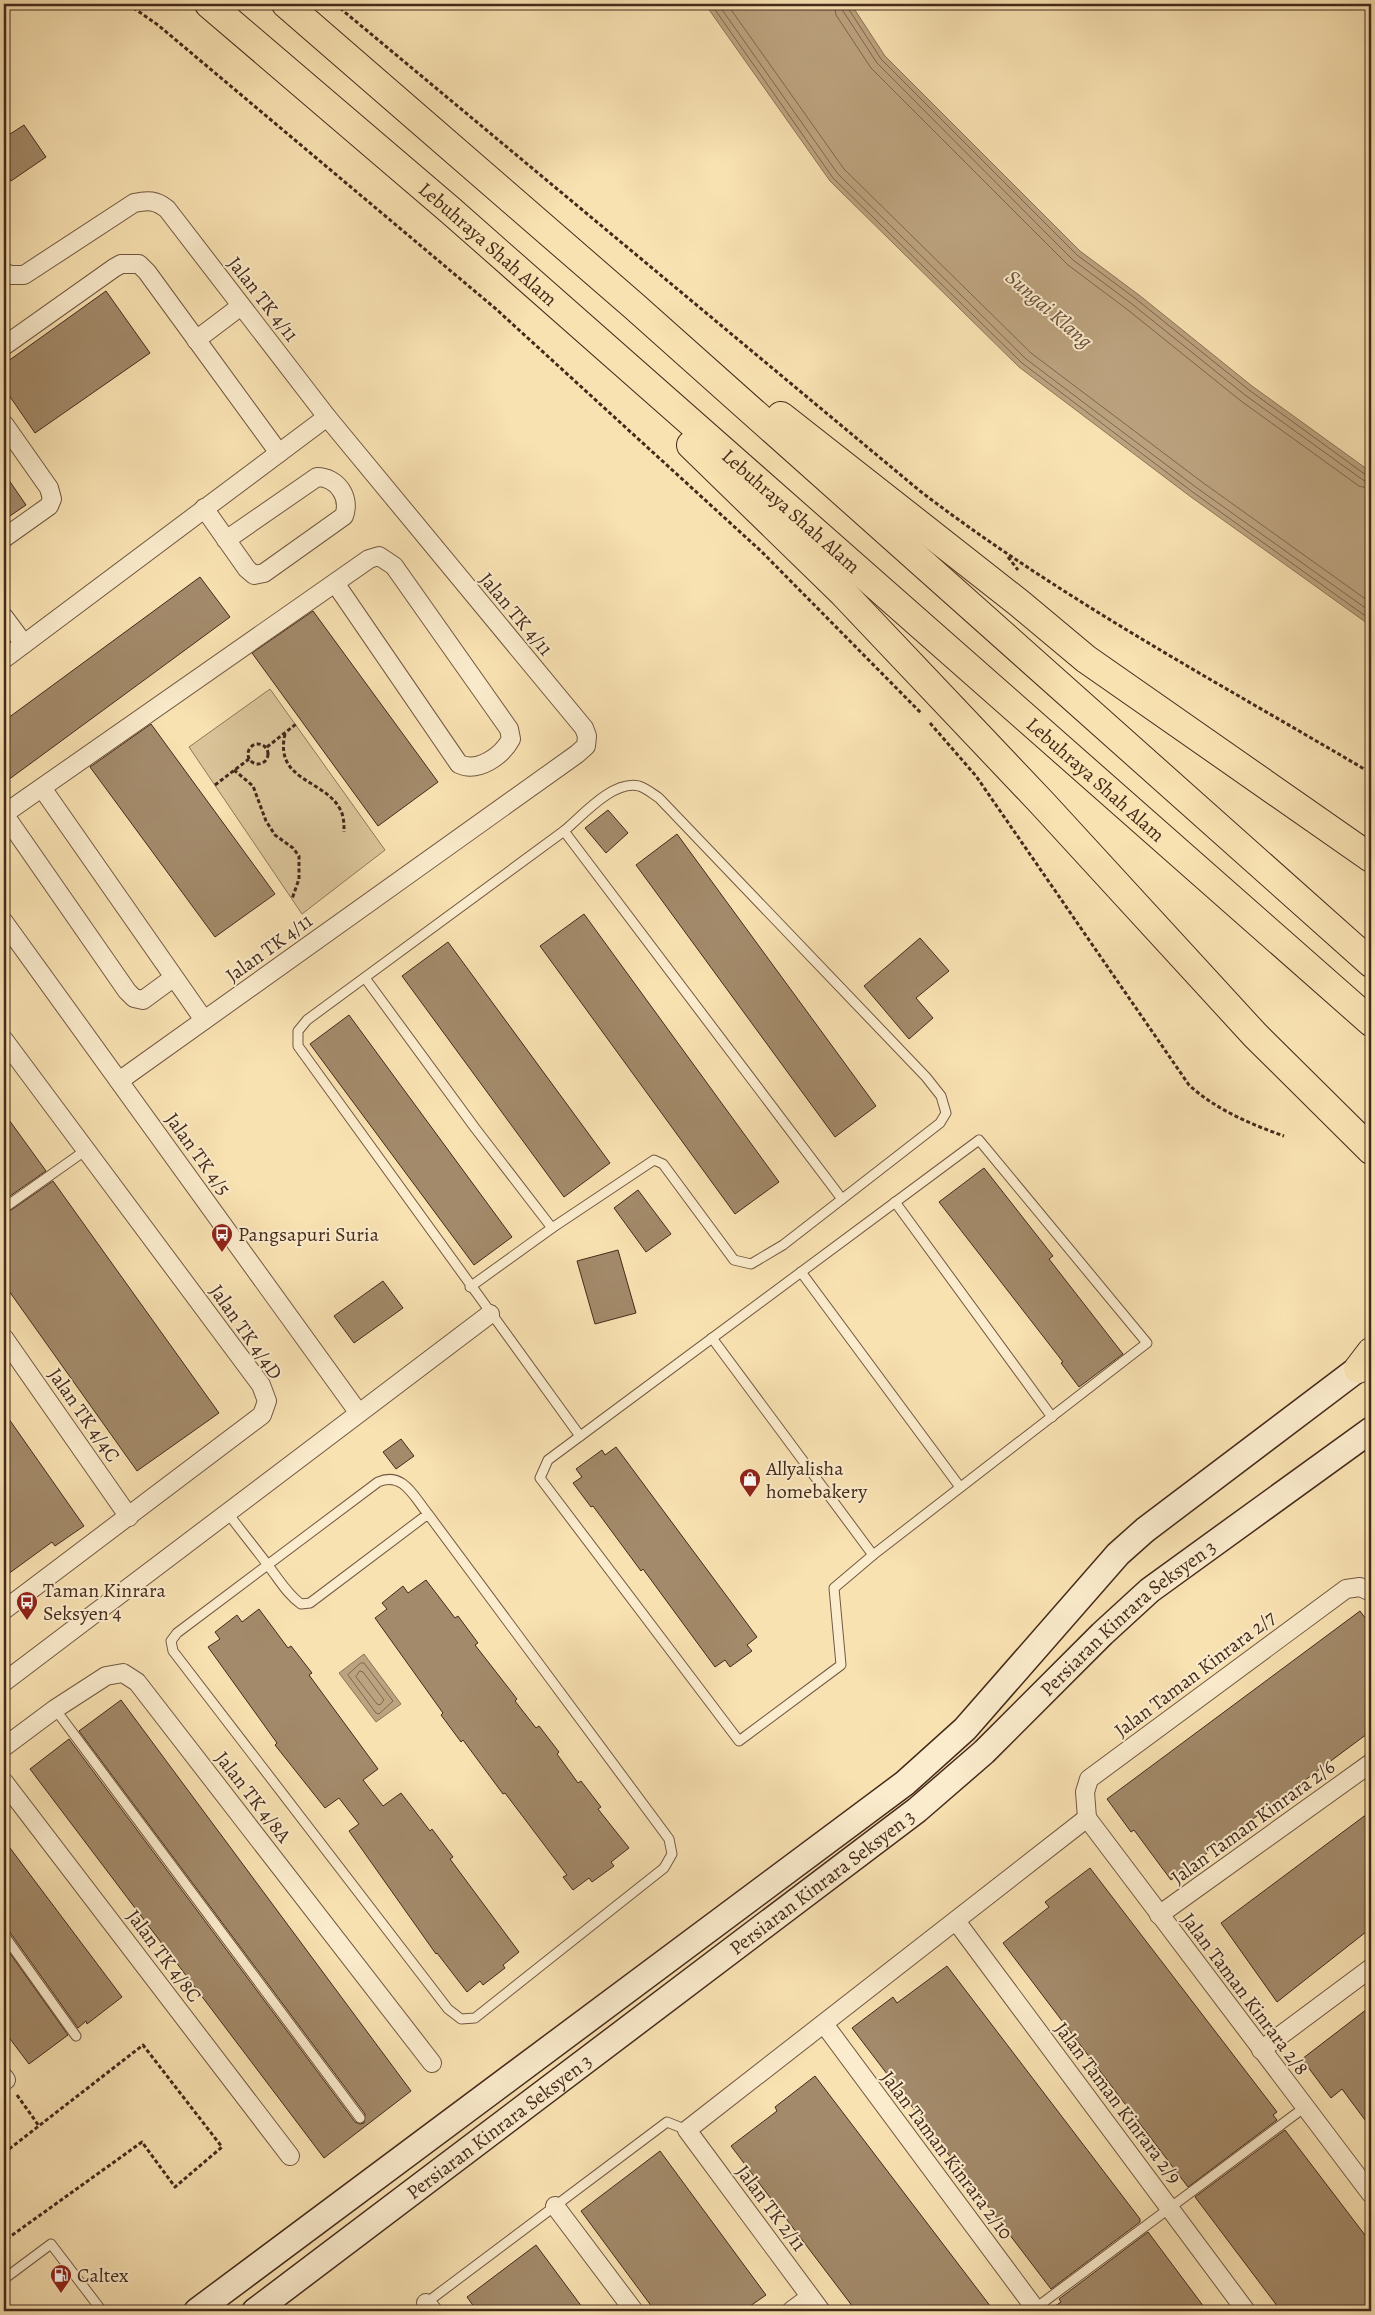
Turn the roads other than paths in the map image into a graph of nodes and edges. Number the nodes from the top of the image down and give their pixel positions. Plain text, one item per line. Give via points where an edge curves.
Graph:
1 (209, 4) edge
2 (286, 4) edge
3 (450, 210) junction
4 (4, 272) edge
5 (241, 306) junction
6 (634, 306) junction
7 (196, 340) junction
8 (4, 346) edge
9 (327, 418) junction
10 (4, 424) edge
11 (279, 453) junction
12 (204, 508) junction
13 (4, 538) edge
14 (226, 540) junction
15 (335, 583) junction
16 (4, 617) edge
17 (24, 644) junction
18 (4, 659) edge
19 (42, 788) junction
20 (564, 831) junction
21 (1371, 858) edge
22 (4, 922) edge
23 (1371, 963) edge
24 (174, 978) junction
25 (365, 978) junction
26 (204, 1020) junction
27 (1371, 1022) edge
28 (4, 1040) edge
29 (119, 1081) junction
30 (86, 1150) junction
31 (1371, 1150) edge
32 (842, 1199) junction
33 (895, 1202) junction
34 (4, 1208) edge
35 (552, 1228) junction
36 (801, 1272) junction
37 (470, 1287) junction
38 (490, 1314) junction
39 (4, 1338) edge
40 (712, 1338) junction
41 (1367, 1360) edge
42 (358, 1412) junction
43 (1052, 1417) junction
44 (1371, 1430) edge
45 (580, 1436) junction
46 (960, 1487) junction
47 (227, 1512) junction
48 (428, 1514) junction
49 (129, 1517) junction
50 (873, 1555) junction
51 (268, 1565) junction
52 (1366, 1589) edge
53 (4, 1610) edge
54 (4, 1682) edge
55 (55, 1709) junction
56 (4, 1748) edge
57 (1371, 1763) edge
58 (4, 1782) edge
59 (1087, 1818) junction
60 (1159, 1915) junction
61 (956, 1921) junction
62 (4, 1935) edge
63 (1371, 1968) edge
64 (824, 2024) junction
65 (76, 2036) dead end
66 (1262, 2050) junction
67 (432, 2063) dead end
68 (1305, 2108) junction
69 (360, 2118) dead end
70 (687, 2130) junction
71 (290, 2156) dead end
72 (1368, 2182) edge
73 (554, 2206) junction
74 (1170, 2208) junction
75 (4, 2280) edge
76 (810, 2297) junction
77 (429, 2307) edge
78 (1034, 2310) edge
79 (102, 2311) edge
80 (197, 2311) edge
81 (255, 2311) edge
82 (634, 2311) edge
83 (791, 2311) edge
84 (821, 2311) edge
85 (1246, 2311) edge

1 - 3 highway, Lebuhraya Shah Alam
2 - 6 highway
3 - 27 highway, Lebuhraya Shah Alam
3 - 31 highway via 843,593 1255,1035
4 - 5 street, Jalan TK 4/11 via 24,275 134,203 158,201
5 - 7 street
5 - 9 street, Jalan TK 4/11
6 - 21 highway via 805,434 1086,659
6 - 23 highway
7 - 8 street via 147,272 139,264 131,263 114,268
7 - 11 street
9 - 11 street
9 - 26 street, Jalan TK 4/11 via 584,728 586,746
10 - 13 street via 49,488 52,499 49,506
11 - 12 street
12 - 14 street
12 - 17 street
14 - 14 street via 317,477 334,481 346,497 348,506 344,516 264,573 254,575 247,569
15 - 15 street via 460,764 467,768 477,767 505,750 511,739 509,729 394,566 379,556 369,559
15 - 19 street
16 - 17 street
17 - 18 street
19 - 24 street
19 - 24 street via 4,814 127,992 143,1000
20 - 25 lane
20 - 32 lane
20 - 32 lane via 613,790 627,785 641,786 659,798 941,1096 946,1113 940,1123
22 - 29 street, Jalan TK 4/5
24 - 26 street
25 - 35 lane
25 - 37 lane via 307,1020 298,1031 298,1046
26 - 29 street, Jalan TK 4/11
28 - 30 street, Jalan TK 4/4D
29 - 42 street, Jalan TK 4/5
30 - 34 lane
30 - 49 street, Jalan TK 4/4D via 261,1384 267,1402 262,1415
32 - 35 lane via 783,1245 751,1264 734,1260 663,1164 654,1160
33 - 36 lane
33 - 43 lane
33 - 43 lane via 979,1140 1147,1343
35 - 37 lane
36 - 40 lane
36 - 46 lane
37 - 38 lane
38 - 42 street
38 - 45 lane
39 - 49 street, Jalan TK 4/4C
40 - 45 lane
40 - 50 lane
41 - 80 main road, Persiaran Kinrara Seksyen 3 via 1118,1554 965,1729 905,1783
42 - 47 street
43 - 46 lane
44 - 81 main road, Persiaran Kinrara Seksyen 3 via 1150,1590 984,1752 917,1810
45 - 50 lane via 548,1460 540,1478 739,1741 841,1665 834,1588
46 - 50 lane
47 - 51 lane
47 - 54 street
48 - 51 lane via 404,1484 397,1478 388,1477
48 - 51 lane via 310,1603 301,1604 293,1598
48 - 51 lane via 669,1839 672,1854 664,1868 475,2018 461,2019 448,2010 172,1651 171,1641 177,1633
49 - 53 street, Jalan TK 4/4D
52 - 59 street, Jalan Taman Kinrara 2/7 via 1346,1588 1089,1779 1085,1792
55 - 56 street, Jalan TK 4/8A
55 - 67 street, Jalan TK 4/8A via 106,1676 123,1673 137,1682
55 - 69 lane
57 - 60 street, Jalan Taman Kinrara 2/6
58 - 71 street, Jalan TK 4/8C
59 - 60 street, Jalan Taman Kinrara 2/8
59 - 61 street
60 - 66 street, Jalan Taman Kinrara 2/8
61 - 64 street
61 - 74 street, Jalan Taman Kinrara 2/9
62 - 65 lane
63 - 66 street
64 - 70 street
64 - 78 street, Jalan Taman Kinrara 2/10
66 - 68 street, Jalan Taman Kinrara 2/8
68 - 72 street, Jalan Taman Kinrara 2/8
68 - 74 lane
70 - 73 lane via 666,2122
70 - 76 street, Jalan TK 2/11
73 - 77 lane
73 - 82 street
74 - 78 lane
74 - 85 street, Jalan Taman Kinrara 2/9
75 - 79 lane via 51,2244
76 - 83 street
76 - 84 street, Jalan TK 2/11

